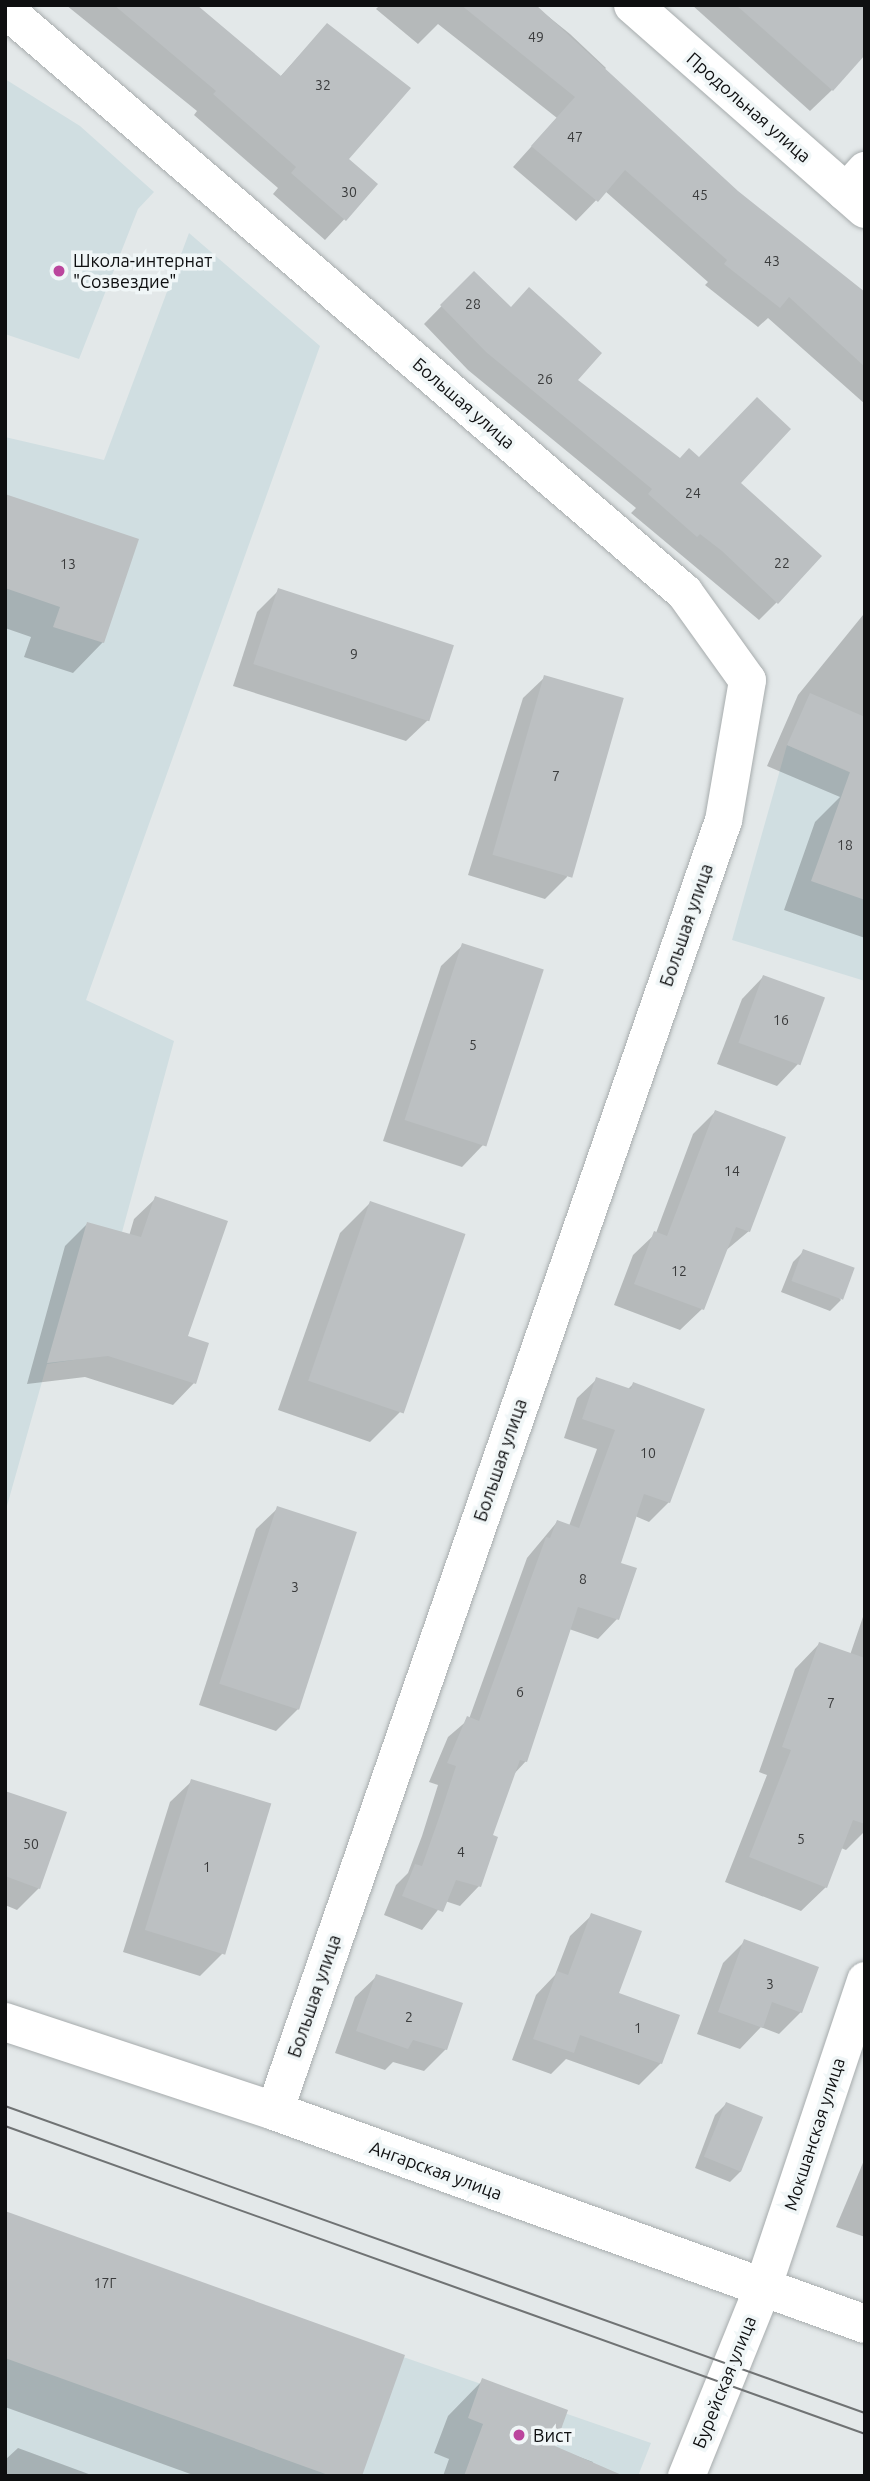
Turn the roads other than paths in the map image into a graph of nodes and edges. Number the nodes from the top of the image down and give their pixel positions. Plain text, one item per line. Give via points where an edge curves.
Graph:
1 (633, 5) edge
2 (5, 9) edge
3 (858, 190) edge
4 (865, 1980) edge
5 (5, 2022) edge
6 (274, 2111) junction
7 (762, 2288) junction
8 (865, 2324) edge
9 (686, 2476) edge

1 - 3 main road, Продольная улица
2 - 6 street, Большая улица via 684,592 747,680 723,820
4 - 7 street, Мокшанская улица
5 - 6 main road, Ангарская улица
6 - 7 main road, Ангарская улица
7 - 8 main road, Ангарская улица
7 - 9 street, Бурейская улица

